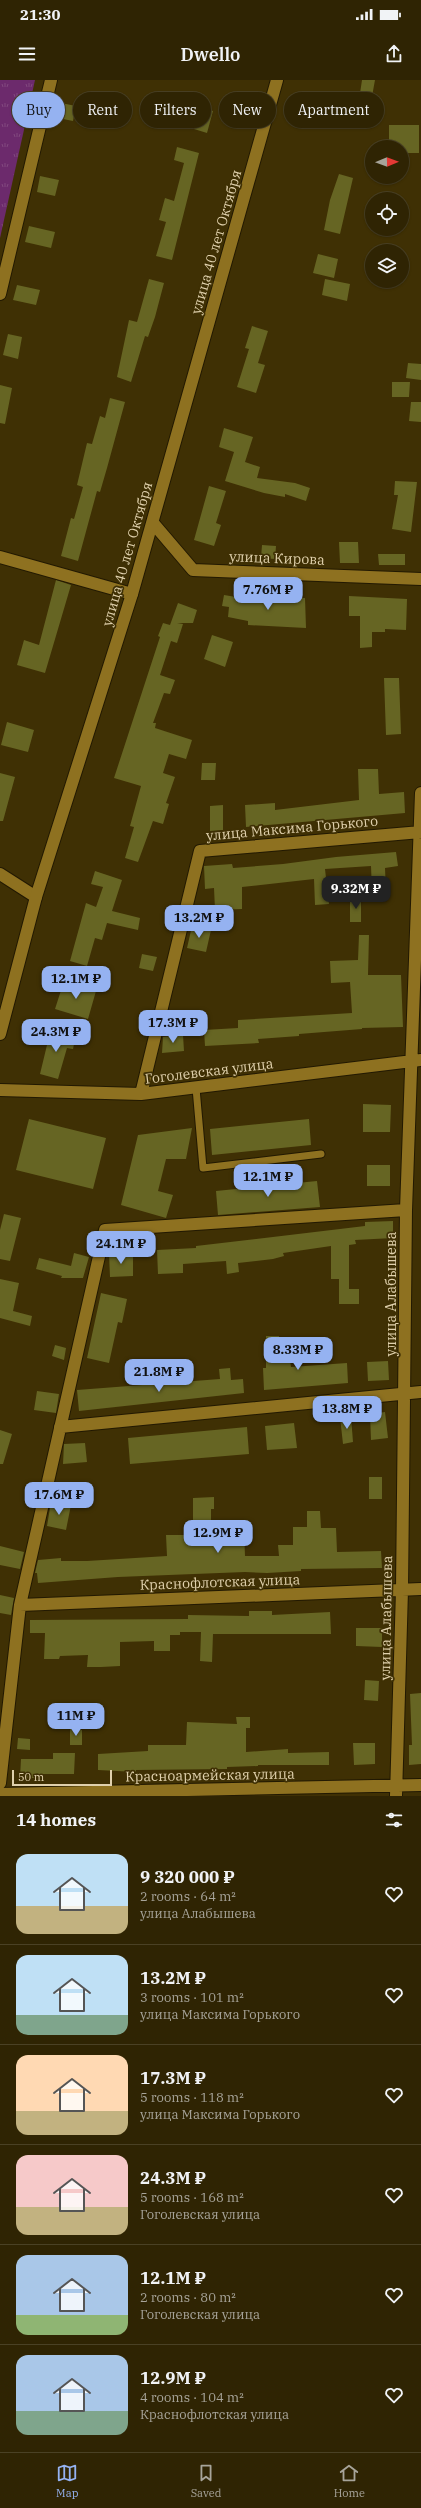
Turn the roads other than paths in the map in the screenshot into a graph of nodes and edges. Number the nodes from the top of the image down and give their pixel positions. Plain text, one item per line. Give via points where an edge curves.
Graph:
1 (51, 80) edge
2 (277, 80) edge
3 (0, 294) edge
4 (153, 523) junction
5 (0, 557) edge
6 (421, 579) edge
7 (132, 594) junction
8 (421, 793) edge
9 (420, 832) edge
10 (0, 874) edge
11 (36, 897) junction
12 (0, 1034) edge
13 (416, 1061) edge
14 (196, 1088) junction
15 (0, 1090) edge
16 (141, 1094) junction
17 (321, 1154) dead end
18 (406, 1210) junction
19 (421, 1392) edge
20 (405, 1393) junction
21 (60, 1427) junction
22 (421, 1589) edge
23 (402, 1590) junction
24 (20, 1605) junction
25 (0, 1783) edge
26 (421, 1785) edge
27 (396, 1791) edge
28 (0, 1794) edge

1 - 3 street
2 - 4 street, улица 40 лет Октября
4 - 6 street, улица Кирова via 193,570
4 - 7 street, улица 40 лет Октября
5 - 7 street
7 - 11 street, улица 40 лет Октября
8 - 9 street, улица Алабышева
9 - 13 street, улица Алабышева
9 - 16 street, улица Максима Горького via 200,851
10 - 11 street
11 - 12 street, улица 40 лет Октября
13 - 14 street, Гоголевская улица
13 - 18 street, улица Алабышева
14 - 16 street, Гоголевская улица
14 - 17 lane via 203,1168
15 - 16 street, Гоголевская улица
18 - 20 street, улица Алабышева
18 - 21 street via 105,1230
19 - 20 street
20 - 21 street
20 - 23 street, улица Алабышева
21 - 24 street
22 - 23 street, Краснофлотская улица
23 - 24 street, Краснофлотская улица
23 - 27 street, улица Алабышева
24 - 25 street
26 - 27 street, Красноармейская улица
27 - 28 street, Красноармейская улица

